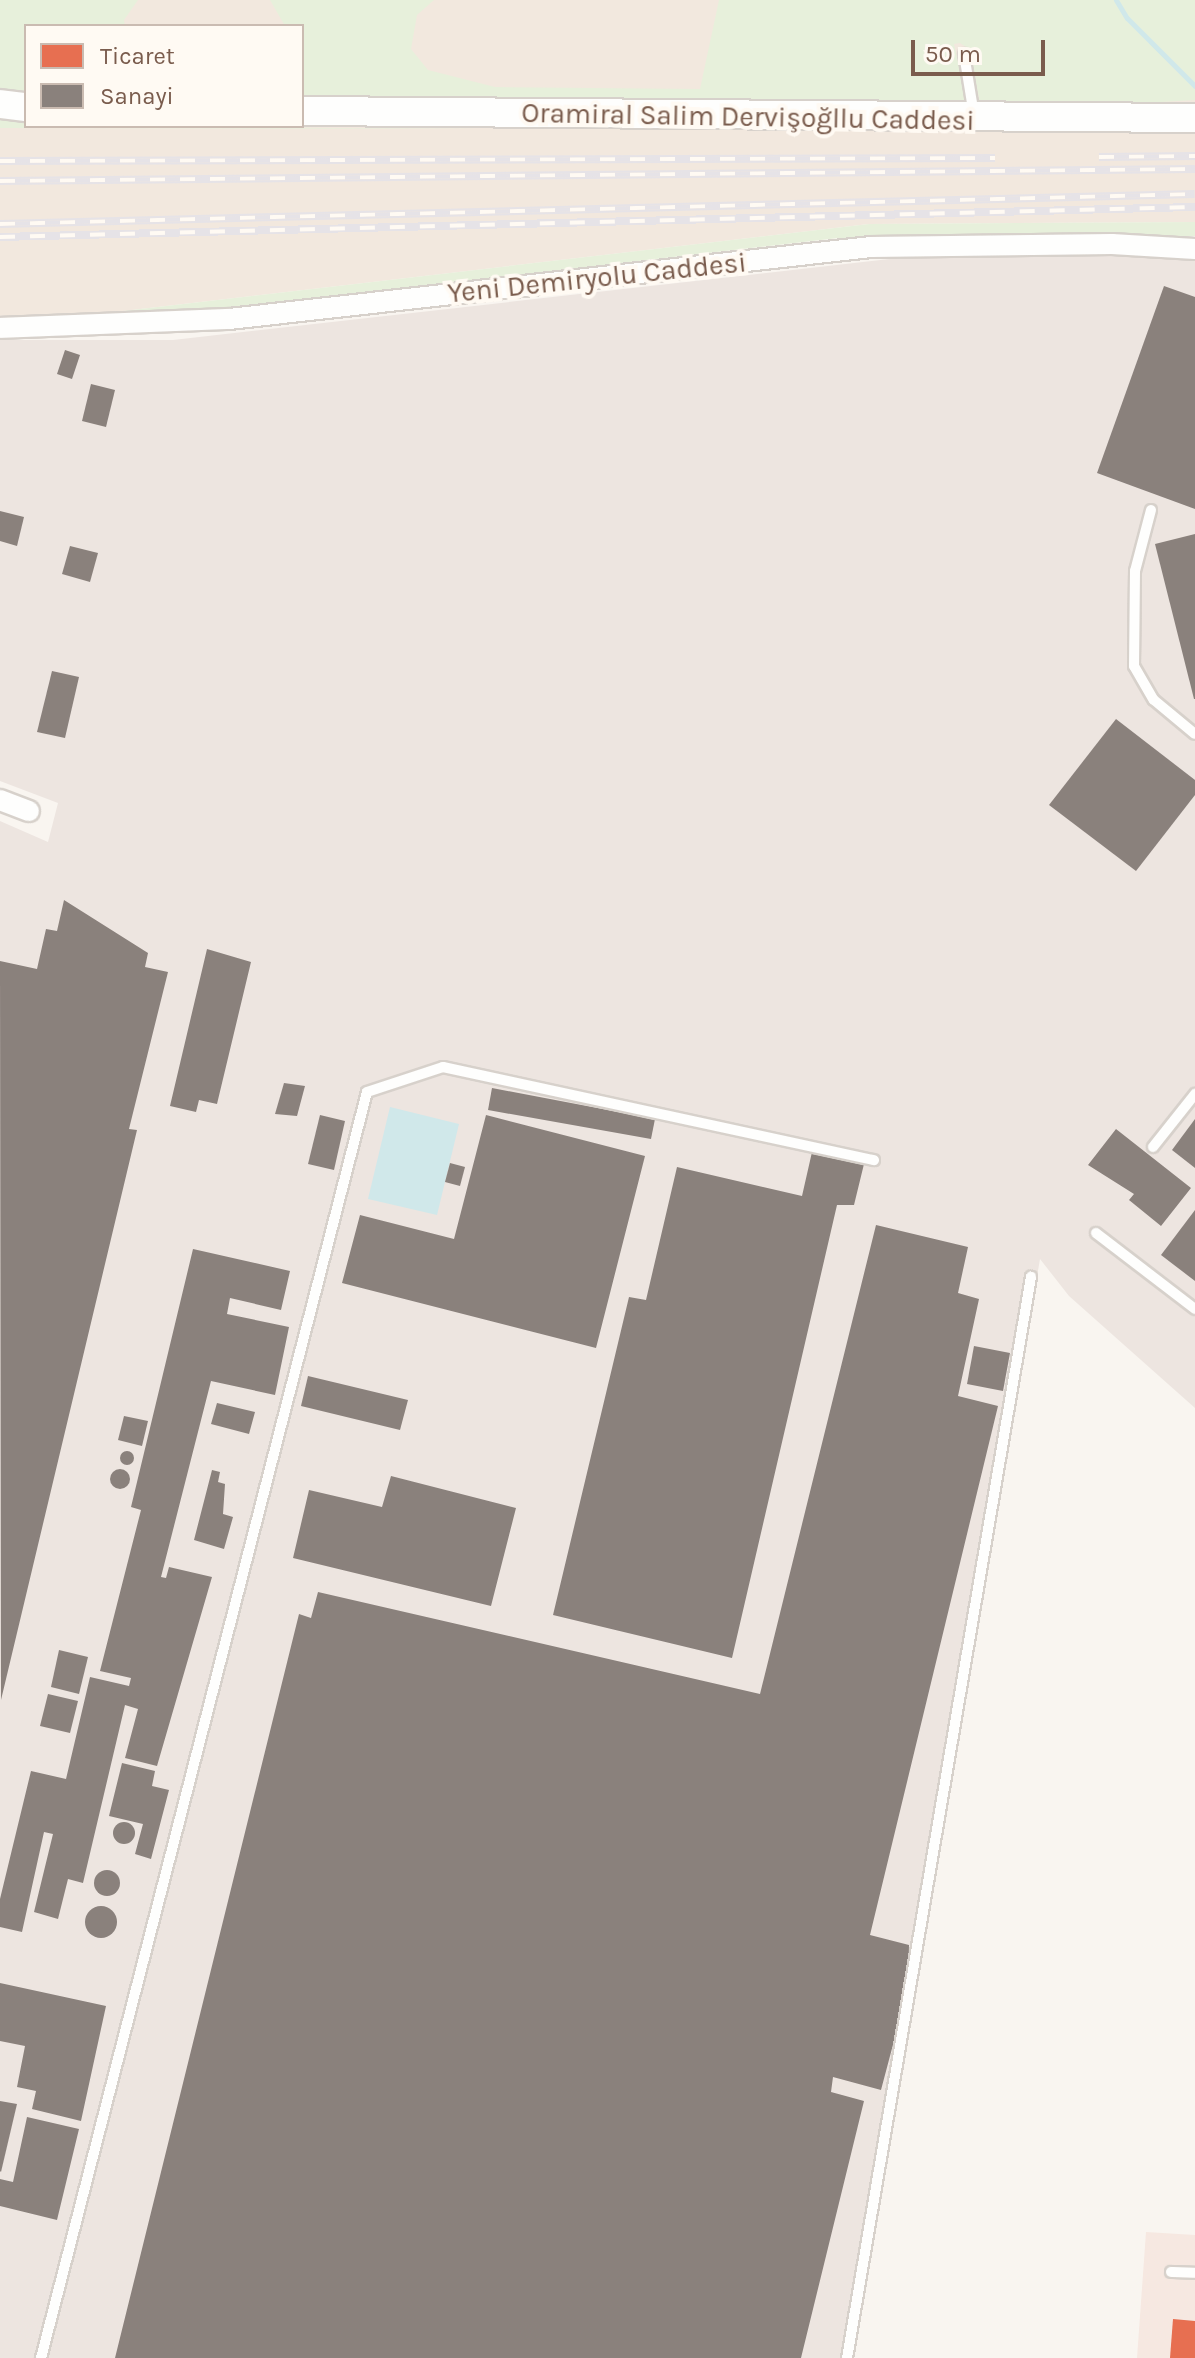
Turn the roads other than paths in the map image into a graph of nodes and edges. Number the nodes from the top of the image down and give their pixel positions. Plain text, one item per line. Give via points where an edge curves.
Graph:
1 (964, 54) dead end
2 (0, 104) edge
3 (24, 107) edge
4 (304, 111) edge
5 (1195, 118) edge
6 (975, 120) junction
7 (1195, 249) edge
8 (0, 328) edge
9 (1151, 510) dead end
10 (1195, 734) edge
11 (0, 800) edge
12 (29, 811) dead end
13 (1195, 1094) edge
14 (1153, 1147) dead end
15 (874, 1160) dead end
16 (1096, 1233) dead end
17 (1031, 1277) dead end
18 (1195, 1309) edge
19 (1171, 2272) dead end
20 (1195, 2273) edge
21 (41, 2358) edge
22 (847, 2358) edge

1 - 6 lane
2 - 3 street
4 - 6 street, Oramiral Salim Dervişoğllu Caddesi
5 - 6 street, Oramiral Salim Dervişoğllu Caddesi
7 - 8 street, Yeni Demiryolu Caddesi via 1112,244 871,247 229,319
9 - 10 lane via 1135,571 1134,666 1154,700
11 - 12 street
13 - 14 lane
15 - 21 lane via 443,1067 367,1092
16 - 18 lane
17 - 22 lane
19 - 20 lane

